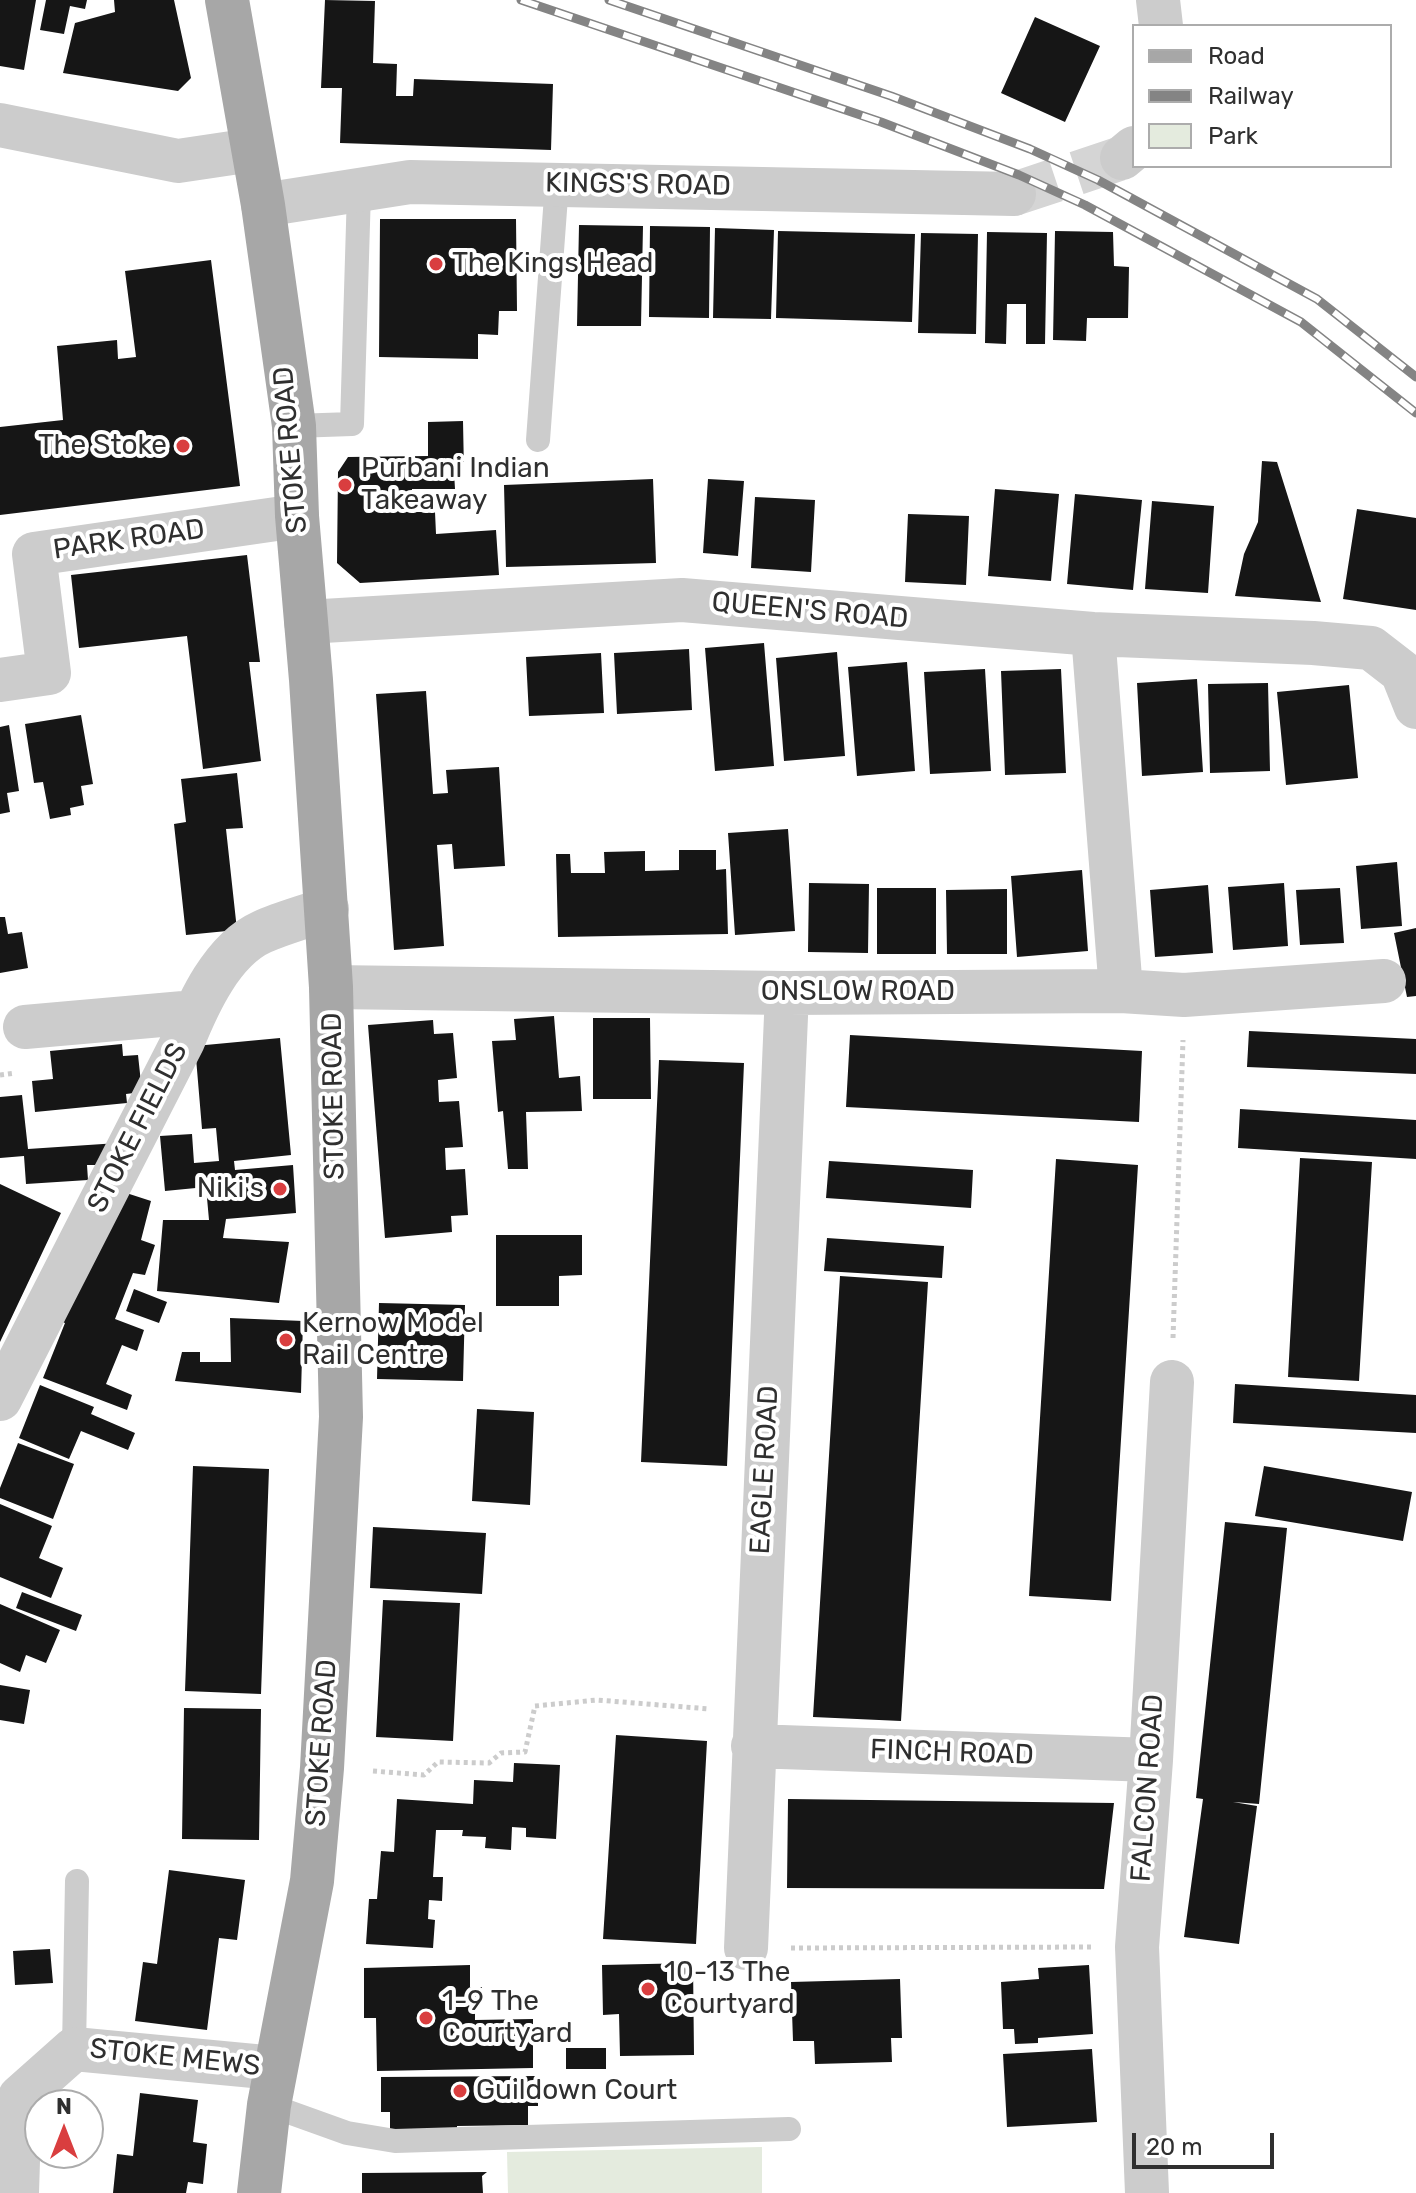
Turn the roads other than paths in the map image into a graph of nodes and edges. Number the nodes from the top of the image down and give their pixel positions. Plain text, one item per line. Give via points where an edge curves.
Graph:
1 (227, 0) edge
2 (1158, 0) edge
3 (1161, 24) edge
4 (0, 125) edge
5 (252, 150) junction
6 (557, 183) junction
7 (359, 191) junction
8 (1014, 194) tunnel mouth
9 (263, 205) junction
10 (294, 426) junction
11 (538, 440) dead end
12 (297, 516) junction
13 (306, 622) junction
14 (1093, 634) junction
15 (0, 680) edge
16 (1416, 707) edge
17 (327, 909) junction
18 (1384, 981) dead end
19 (331, 987) junction
20 (1121, 991) junction
21 (787, 993) junction
22 (195, 1012) junction
23 (25, 1027) dead end
24 (1172, 1382) road end
25 (0, 1399) edge
26 (754, 1729) junction
27 (1151, 1760) junction
28 (77, 1881) dead end
29 (746, 1948) road end
30 (74, 2049) junction
31 (272, 2087) junction
32 (789, 2129) dead end
33 (17, 2193) edge
34 (259, 2193) edge
35 (1147, 2193) edge

1 - 5 main road, STOKE ROAD
2 - 3 street
4 - 5 street via 178,161
5 - 9 main road, STOKE ROAD
6 - 7 street, KINGS'S ROAD via 410,182
6 - 8 street, KINGS'S ROAD
6 - 11 lane
7 - 9 street, KINGS'S ROAD
7 - 10 lane via 352,424
9 - 10 main road, STOKE ROAD
10 - 12 main road, STOKE ROAD
12 - 13 main road, STOKE ROAD
12 - 15 street, PARK ROAD via 34,554 49,673
13 - 14 street, QUEEN'S ROAD via 682,600
13 - 17 main road, STOKE ROAD
14 - 16 street, QUEEN'S ROAD via 1371,648 1402,672
14 - 20 street
17 - 19 main road, STOKE ROAD
17 - 22 street, STOKE FIELDS via 259,933 223,964
18 - 20 street, ONSLOW ROAD via 1184,995
19 - 21 street, ONSLOW ROAD
19 - 31 main road, STOKE ROAD via 341,1417 312,1881
20 - 21 street, ONSLOW ROAD
21 - 26 street, EAGLE ROAD
22 - 23 street
22 - 25 street, STOKE FIELDS
24 - 27 street, FALCON ROAD
26 - 27 street, FINCH ROAD
26 - 29 street, EAGLE ROAD
27 - 35 street, FALCON ROAD via 1137,1947
28 - 30 lane, STOKE MEWS
30 - 31 street, STOKE MEWS
30 - 33 street, STOKE MEWS via 20,2097
31 - 32 lane via 347,2133 395,2141
31 - 34 main road, STOKE ROAD

